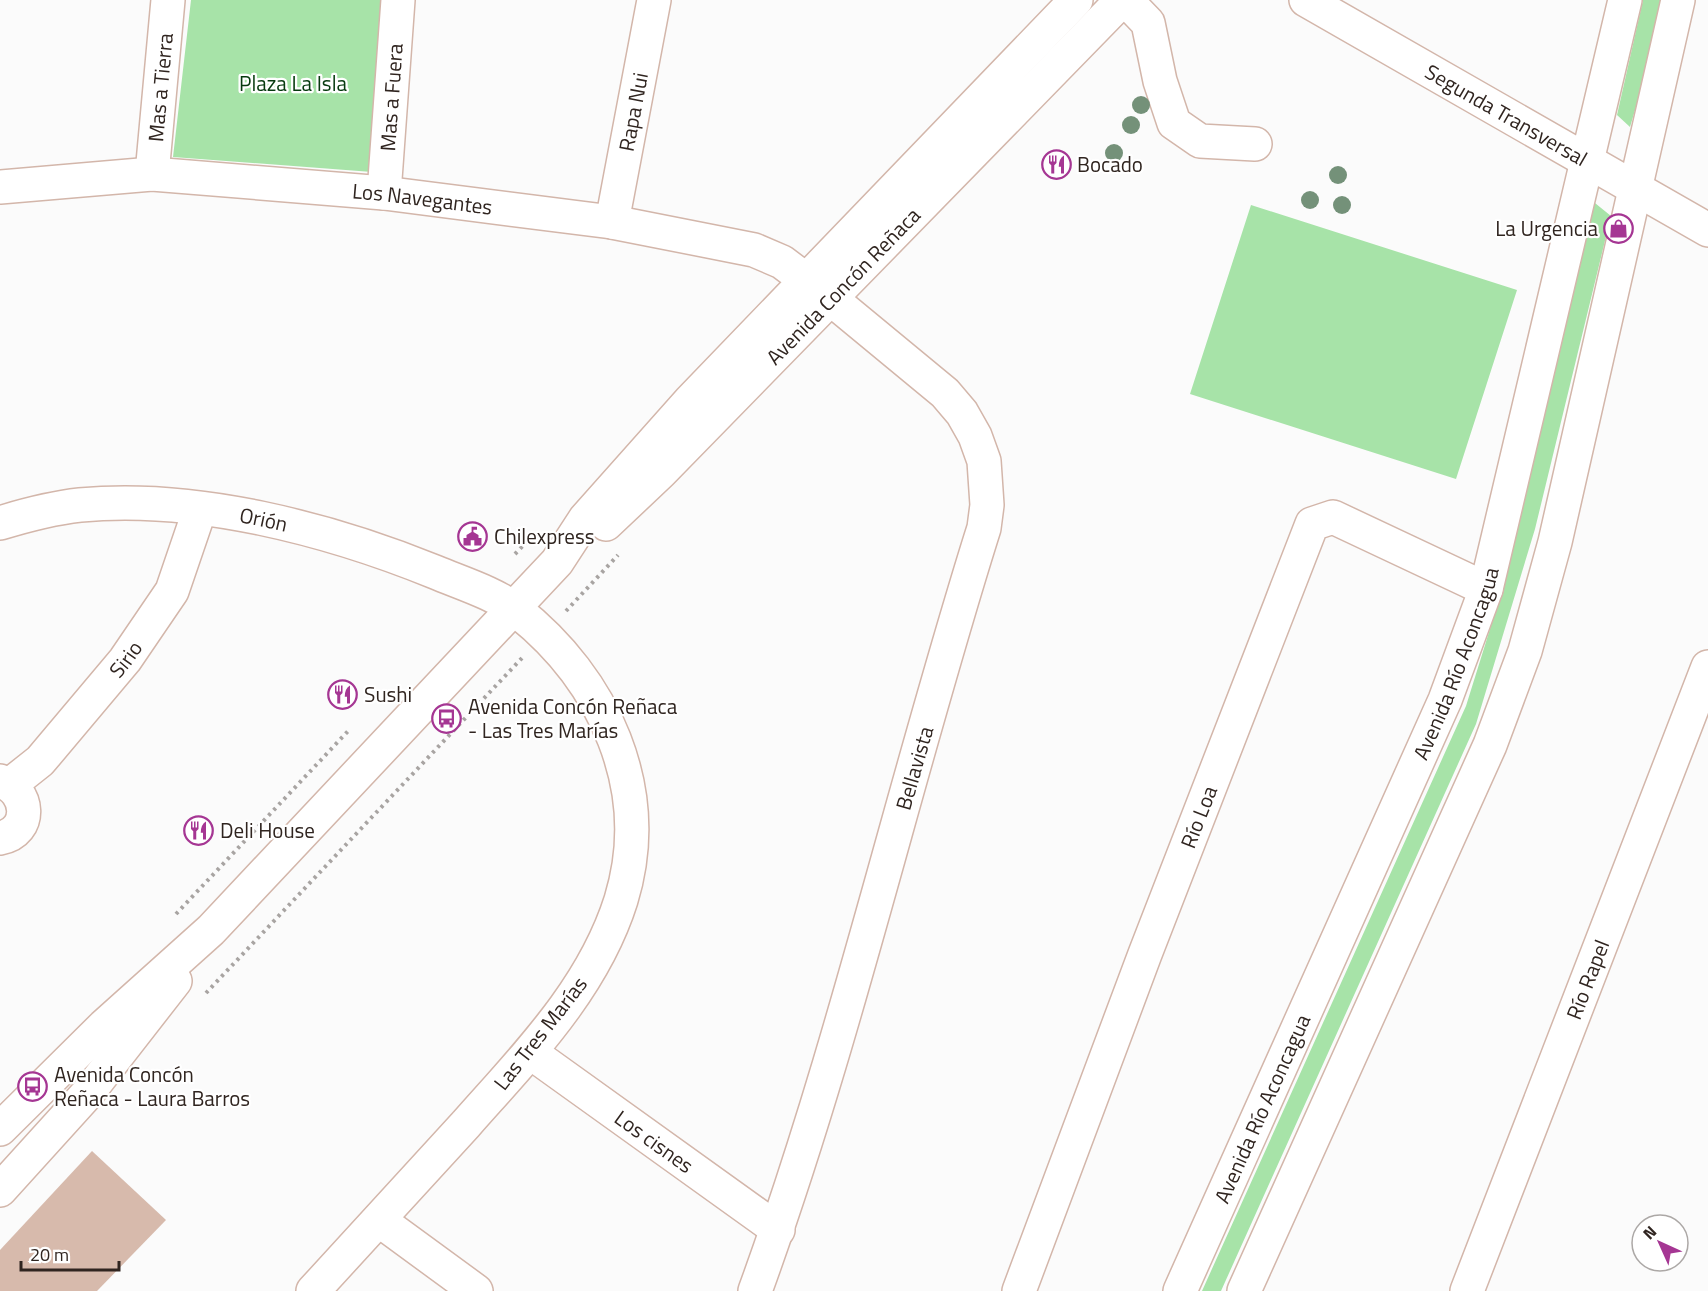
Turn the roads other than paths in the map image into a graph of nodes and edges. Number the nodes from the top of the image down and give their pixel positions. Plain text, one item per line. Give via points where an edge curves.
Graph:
1 (168, 0) edge
2 (398, 0) edge
3 (654, 0) edge
4 (1076, 0) edge
5 (1124, 0) edge
6 (1306, 0) edge
7 (1625, 0) edge
8 (1678, 0) edge
9 (1255, 144) dead end
10 (1587, 160) junction
11 (152, 174) junction
12 (0, 187) edge
13 (1635, 187) junction
14 (384, 193) junction
15 (612, 222) junction
16 (1708, 230) edge
17 (818, 289) junction
18 (200, 509) junction
19 (0, 523) edge
20 (1486, 590) junction
21 (514, 608) junction
22 (1708, 667) edge
23 (5, 782) edge
24 (0, 837) edge
25 (211, 930) junction
26 (530, 1052) junction
27 (0, 1129) edge
28 (0, 1190) edge
29 (379, 1220) junction
30 (778, 1230) junction
31 (313, 1291) edge
32 (476, 1291) edge
33 (755, 1291) edge
34 (1019, 1291) edge
35 (1180, 1291) edge
36 (1244, 1291) edge
37 (1467, 1291) edge

1 - 11 street, Mas a Tierra
2 - 14 street, Mas a Fuera
3 - 15 street, Rapa Nui
4 - 17 street, Avenida Concón Reñaca
5 - 9 street via 1148,23 1174,123 1200,141
5 - 17 street, Avenida Concón Reñaca
6 - 10 street, Segunda Transversal
7 - 10 street, Avenida Río Aconcagua
8 - 13 street
10 - 13 street, Segunda Transversal
10 - 20 street, Avenida Río Aconcagua
11 - 12 street, Los Navegantes
11 - 14 street, Los Navegantes
13 - 16 street, Segunda Transversal
13 - 36 street via 1555,542 1525,651 1485,755
14 - 15 street, Los Navegantes
15 - 17 street, Los Navegantes via 754,249 782,262
17 - 21 street, Avenida Concón Reñaca via 667,426 585,519 557,562
17 - 30 street, Bellavista via 945,393 962,413 984,461 987,506 984,528
18 - 19 street, Orión via 119,503 78,505
18 - 21 street, Orión via 359,544 412,562
18 - 23 street, Sirio via 172,591 126,660 40,761
20 - 34 street, Río Loa via 1333,517 1312,524 1144,954
20 - 35 street, Avenida Río Aconcagua via 1445,700
21 - 25 street, Avenida Concón Reñaca
21 - 26 street, Las Tres Marías via 584,679 602,708 616,740 629,794 632,836 628,867 610,929 580,987
22 - 37 street, Río Rapel
23 - 24 street, Sirio via 22,800 23,815 14,831
25 - 27 street, Avenida Concón Reñaca via 104,1026
25 - 28 street, Avenida Concón Reñaca via 87,1094
26 - 29 street, Las Tres Marías
26 - 30 street, Los cisnes
29 - 31 street, Las Tres Marías
29 - 32 street
30 - 33 street, Bellavista

